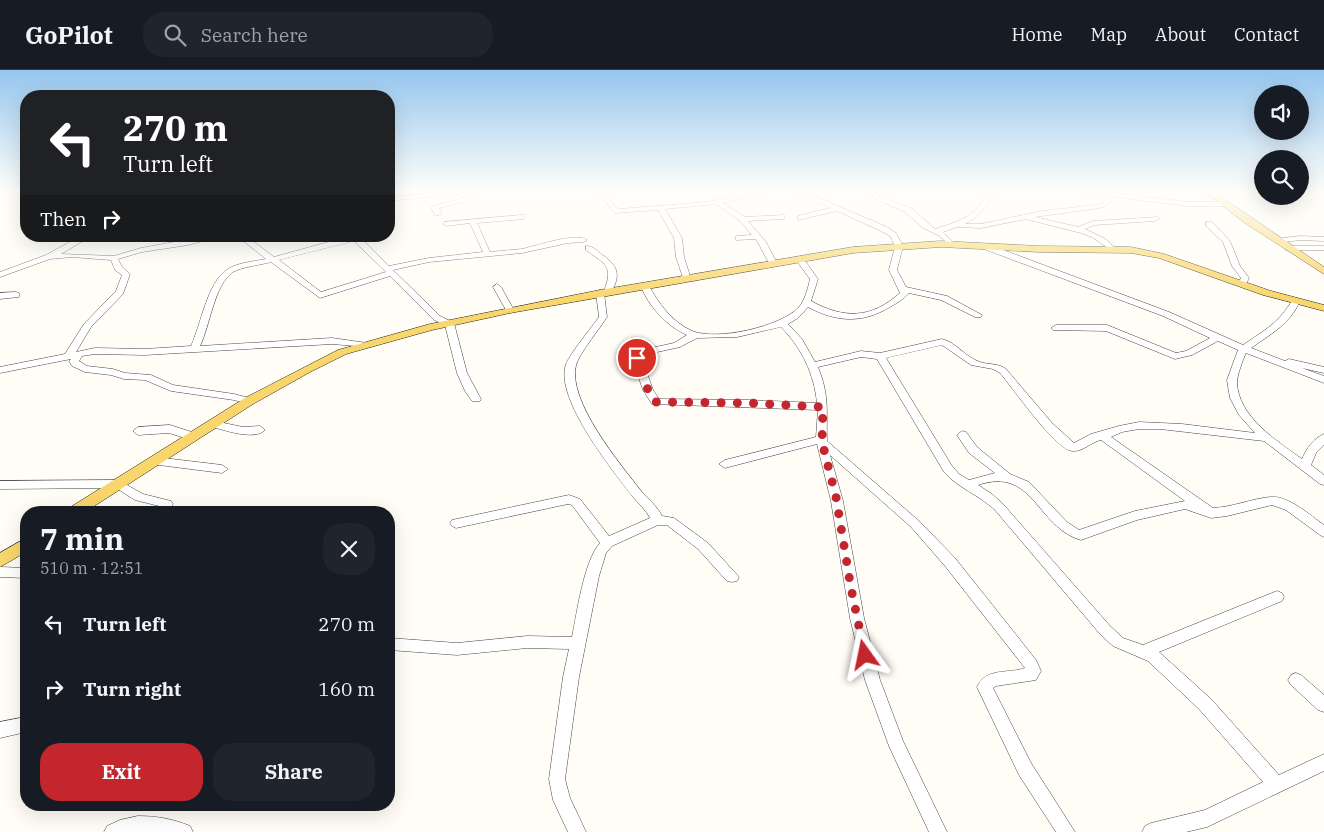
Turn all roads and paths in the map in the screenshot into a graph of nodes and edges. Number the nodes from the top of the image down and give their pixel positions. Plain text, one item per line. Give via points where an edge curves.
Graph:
1 (475, 228) edge
2 (672, 228) edge
3 (750, 228) edge
4 (881, 228) edge
5 (926, 228) edge
6 (953, 228) edge
7 (1069, 228) edge
8 (1083, 228) edge
9 (1213, 228) edge
10 (1258, 228) edge
11 (1078, 230) junction
12 (939, 233) junction
13 (758, 237) junction
14 (740, 238) dead end
15 (1321, 239) edge
16 (583, 240) dead end
17 (1277, 241) junction
18 (76, 242) edge
19 (196, 242) edge
20 (250, 242) edge
21 (337, 242) edge
22 (360, 242) edge
23 (950, 244) junction
24 (899, 246) junction
25 (987, 247) junction
26 (1324, 247) edge
27 (589, 248) dead end
28 (1289, 248) junction
29 (1112, 249) junction
30 (487, 254) junction
31 (49, 257) junction
32 (114, 258) junction
33 (274, 259) junction
34 (800, 260) junction
35 (774, 265) junction
36 (391, 271) junction
37 (1324, 271) edge
38 (0, 275) edge
39 (687, 279) junction
40 (1242, 284) junction
41 (645, 286) junction
42 (497, 287) dead end
43 (904, 289) junction
44 (604, 292) junction
45 (16, 295) dead end
46 (0, 296) edge
47 (1296, 301) junction
48 (806, 302) junction
49 (1324, 308) edge
50 (510, 310) junction
51 (978, 315) dead end
52 (434, 322) junction
53 (449, 323) junction
54 (783, 324) junction
55 (1056, 328) dead end
56 (695, 335) junction
57 (1217, 338) junction
58 (364, 345) junction
59 (194, 349) junction
60 (1248, 349) junction
61 (74, 355) junction
62 (880, 356) junction
63 (811, 366) junction
64 (0, 370) edge
65 (1324, 370) edge
66 (1324, 380) edge
67 (476, 400) dead end
68 (249, 401) junction
69 (823, 407) junction
70 (214, 424) junction
71 (260, 430) dead end
72 (138, 431) dead end
73 (962, 435) dead end
74 (1103, 436) junction
75 (194, 437) junction
76 (1267, 438) junction
77 (1324, 438) edge
78 (822, 440) junction
79 (155, 461) junction
80 (725, 464) dead end
81 (1305, 466) junction
82 (222, 469) dead end
83 (1005, 475) junction
84 (1324, 481) edge
85 (118, 484) junction
86 (0, 485) edge
87 (967, 486) junction
88 (167, 504) dead end
89 (83, 506) edge
90 (1211, 512) junction
91 (658, 520) junction
92 (456, 522) dead end
93 (1324, 532) edge
94 (607, 543) junction
95 (20, 548) edge
96 (0, 561) edge
97 (0, 572) edge
98 (20, 573) edge
99 (732, 578) dead end
100 (1277, 598) dead end
101 (579, 642) junction
102 (395, 644) edge
103 (1145, 651) junction
104 (1296, 680) dead end
105 (1324, 705) edge
106 (20, 726) edge
107 (0, 730) edge
108 (1324, 762) edge
109 (1276, 784) junction
110 (113, 832) edge
111 (184, 832) edge
112 (577, 832) edge
113 (938, 832) edge
114 (1066, 832) edge
115 (1151, 832) edge

1 - 30 street
2 - 39 street via 680,242 680,257
3 - 13 street
4 - 24 street via 893,235
5 - 12 street
6 - 12 street
7 - 11 street
8 - 11 street
9 - 40 street via 1226,241 1232,259 1245,278
10 - 17 main road
11 - 29 street via 1096,237
12 - 23 street
13 - 14 street
13 - 35 street
15 - 17 street
15 - 26 street
16 - 30 street
17 - 28 main road
18 - 31 street
19 - 32 street via 141,250
20 - 33 street
21 - 33 street
22 - 36 street
23 - 24 main road
23 - 25 main road
24 - 34 main road
24 - 43 street via 893,270
25 - 29 main road
25 - 57 street via 1166,314
26 - 28 street
27 - 44 street via 614,272
28 - 37 main road
29 - 40 main road via 1161,256
30 - 36 street via 429,260
31 - 32 street
31 - 38 street
32 - 61 street via 118,268 126,274 124,287 87,326
33 - 36 street via 320,294
33 - 59 street via 231,270 220,280
34 - 35 main road
34 - 48 street via 814,279
35 - 39 main road
36 - 52 street
39 - 41 main road
40 - 47 main road
41 - 44 main road
41 - 56 street via 651,299 678,326
42 - 50 street
43 - 48 street via 902,296 893,302 860,318 845,318
43 - 51 street via 944,298
44 - 50 main road
44 - 91 street via 603,317 569,370 572,396 588,424
45 - 46 street
47 - 49 main road
47 - 60 street via 1284,322
48 - 54 street via 794,317
50 - 53 main road
52 - 53 main road
52 - 58 main road
53 - 67 street via 463,379
54 - 56 street via 740,334
54 - 63 street via 792,332
55 - 57 street via 1107,328 1175,356 1189,353
56 - 69 street via 677,345 645,352 637,358 648,390 656,402
57 - 60 street
58 - 59 street via 332,341
58 - 68 main road via 314,365
59 - 61 street via 95,351
60 - 65 street
60 - 66 street
60 - 76 street via 1239,358 1232,381 1245,416
61 - 64 street
61 - 68 street via 75,364 85,369 147,377 171,388
62 - 63 street via 861,354
62 - 74 street via 942,342 949,344 974,363 1001,369 1066,445 1077,446 1097,435
62 - 87 street via 948,469
63 - 69 street via 819,383
68 - 70 main road
69 - 78 street
70 - 71 street via 243,431
70 - 75 main road
72 - 75 street via 170,428
73 - 83 street via 973,450
74 - 76 street via 1134,426
74 - 90 street
75 - 79 main road
76 - 81 street
77 - 81 street via 1312,451
78 - 80 street
78 - 113 street via 836,497 863,646 875,689 893,738
78 - 114 street via 915,524 950,562 1031,665 1031,675 996,679 986,687 1025,768
79 - 82 street
79 - 85 main road
81 - 84 street
83 - 87 street via 994,475
83 - 90 street via 1032,490 1065,529 1081,535 1136,516 1185,505
85 - 86 street
85 - 88 street via 139,497
85 - 89 main road
87 - 103 street via 999,507 1105,630 1118,642
90 - 93 street via 1249,509 1272,502 1290,507
91 - 94 street
91 - 99 street via 670,521 690,536
92 - 94 street via 569,499 576,502
94 - 101 street via 600,552 592,576
95 - 96 main road
97 - 98 street
100 - 103 street
101 - 102 street via 527,642 457,649
101 - 112 street via 571,676 557,779 562,800
103 - 109 street via 1205,704
104 - 105 street
106 - 107 street
108 - 109 street
109 - 115 street via 1207,818
110 - 111 street via 140,826 172,826

